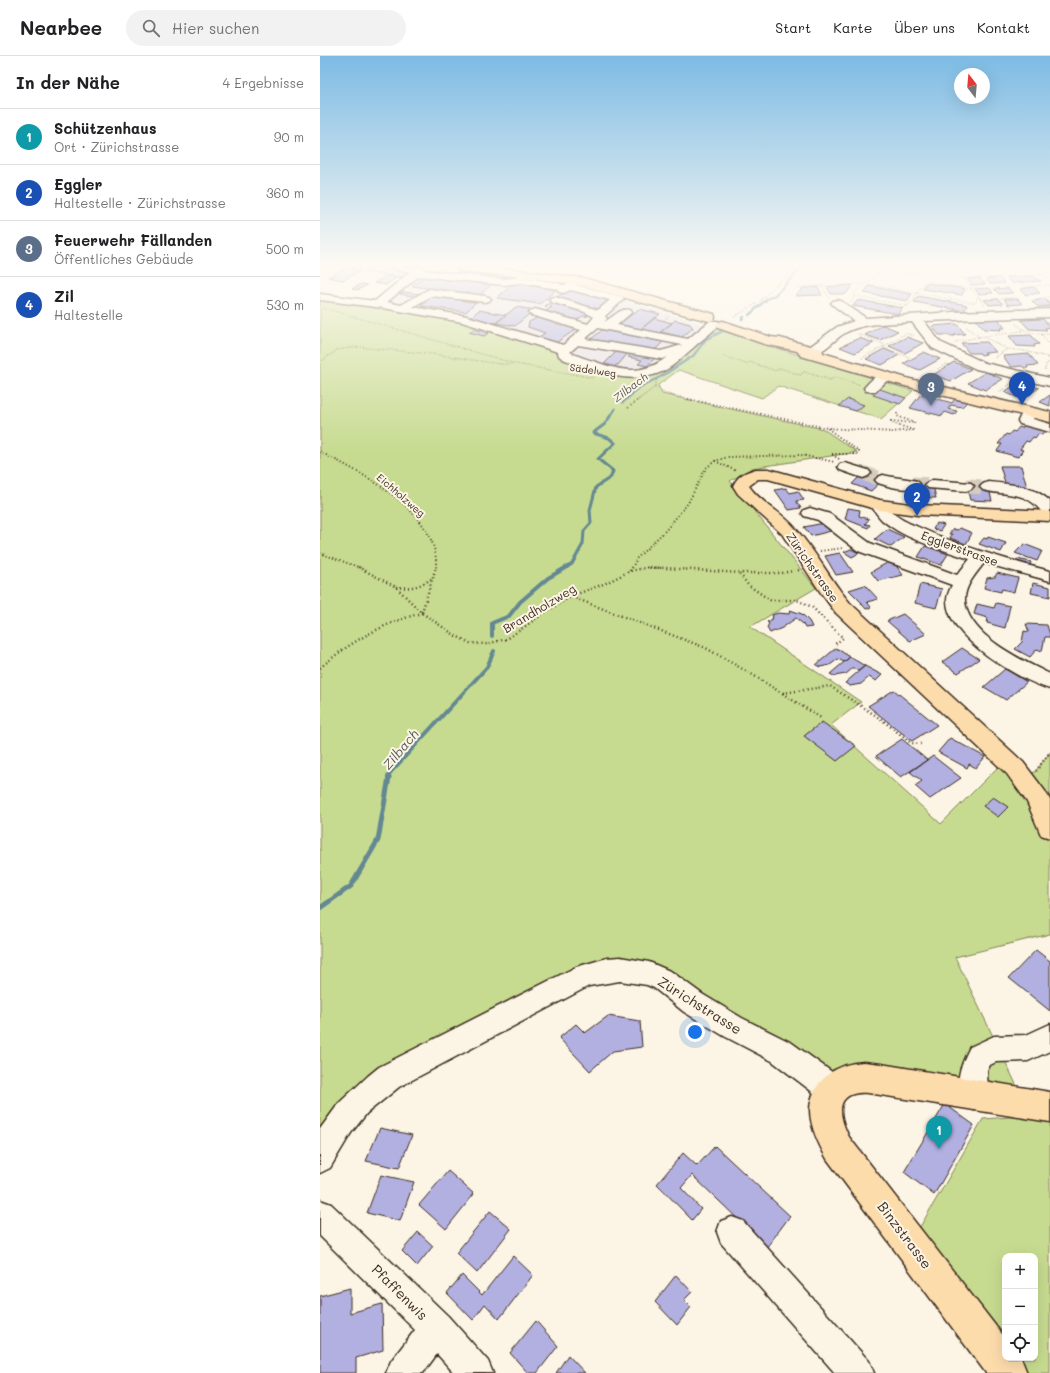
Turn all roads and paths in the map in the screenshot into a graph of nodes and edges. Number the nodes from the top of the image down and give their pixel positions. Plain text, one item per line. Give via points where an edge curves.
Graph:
1 (394, 328) edge
2 (497, 328) edge
3 (588, 328) edge
4 (619, 328) edge
5 (713, 328) edge
6 (743, 328) edge
7 (845, 328) edge
8 (922, 328) edge
9 (968, 328) edge
10 (1020, 328) edge
11 (909, 331) dead end
12 (1022, 331) junction
13 (853, 332) dead end
14 (925, 332) junction
15 (1050, 334) edge
16 (1042, 335) junction
17 (979, 337) junction
18 (984, 337) junction
19 (575, 341) junction
20 (953, 344) dead end
21 (886, 345) junction
22 (688, 346) junction
23 (1050, 346) edge
24 (883, 347) junction
25 (1007, 349) junction
26 (565, 350) junction
27 (807, 350) junction
28 (723, 356) dead end
29 (911, 358) dead end
30 (1050, 358) edge
31 (864, 359) dead end
32 (989, 360) dead end
33 (320, 362) edge
34 (516, 364) junction
35 (941, 367) dead end
36 (938, 369) dead end
37 (885, 376) junction
38 (597, 379) dead end
39 (657, 381) dead end
40 (1050, 382) edge
41 (1010, 385) dead end
42 (655, 388) junction
43 (872, 388) joint
44 (999, 392) dead end
45 (628, 408) dead end
46 (1030, 412) junction
47 (898, 413) dead end
48 (1050, 417) edge
49 (827, 428) junction
50 (1050, 428) edge
51 (320, 452) edge
52 (714, 461) junction
53 (842, 464) junction
54 (863, 473) tunnel mouth
55 (748, 477) junction
56 (883, 480) tunnel mouth
57 (912, 484) tunnel mouth
58 (933, 485) tunnel mouth
59 (966, 486) tunnel mouth
60 (988, 487) tunnel mouth
61 (879, 505) junction
62 (1050, 512) edge
63 (810, 513) dead end
64 (1050, 516) edge
65 (862, 546) junction
66 (320, 553) edge
67 (980, 558) junction
68 (809, 560) junction
69 (630, 571) junction
70 (740, 573) junction
71 (1050, 576) edge
72 (434, 577) junction
73 (961, 582) junction
74 (396, 587) junction
75 (572, 596) junction
76 (422, 613) junction
77 (835, 644) dead end
78 (320, 668) edge
79 (1050, 682) edge
80 (782, 693) junction
81 (821, 718) dead end
82 (921, 744) dead end
83 (1050, 752) edge
84 (1035, 772) dead end
85 (1050, 828) edge
86 (1050, 1037) edge
87 (834, 1090) junction
88 (974, 1096) junction
89 (1050, 1107) edge
90 (320, 1158) edge
91 (320, 1215) edge
92 (732, 1232) dead end
93 (436, 1328) junction
94 (403, 1373) edge
95 (476, 1373) edge
96 (857, 1373) edge
97 (1009, 1373) edge

1 - 34 path, Sädelweg
2 - 26 street
3 - 19 street
4 - 22 street
5 - 22 street
6 - 27 main road
7 - 27 street
8 - 14 street
9 - 17 path
10 - 12 path
11 - 14 street
12 - 16 path
12 - 18 path
13 - 21 path
14 - 21 path via 911,336 905,334
14 - 40 street via 936,345 981,366
15 - 16 path
16 - 23 path
17 - 18 path
17 - 20 path
18 - 25 path
19 - 22 street via 662,355
19 - 26 street
21 - 24 path
22 - 26 street via 656,370 625,375 567,356 563,353
24 - 29 path
24 - 31 path via 861,358
25 - 30 path
25 - 32 path
27 - 37 main road via 806,353
28 - 43 path via 776,371 780,368 800,375 804,372 831,380 835,377
33 - 34 path via 337,350 358,347
34 - 38 path, Sädelweg
35 - 36 path
37 - 43 street
37 - 46 main road
39 - 42 path
41 - 44 path
42 - 45 path
42 - 49 path via 686,399
46 - 48 main road
46 - 50 street via 1025,421
47 - 49 path via 898,416 914,423 891,421 892,423 913,430 892,432
49 - 53 path via 859,452 831,454
51 - 72 path, Eichholzweg via 372,480 418,519 432,539 436,560
52 - 53 path via 728,458 801,455
52 - 55 path
52 - 69 path via 706,468 688,503 666,531 636,558
53 - 54 street
55 - 61 main road via 763,473 773,475
55 - 68 main road, Zürichstrasse via 741,486 744,492 788,530
56 - 57 street
58 - 59 street
60 - 62 street via 1009,488 1033,496 1046,504
61 - 64 main road
61 - 67 street, Egglerstrasse via 886,517 936,541
63 - 65 street via 824,517
65 - 68 path, Brandholzweg
65 - 73 street
66 - 74 path, Brandholzweg via 364,568
67 - 71 street, Egglerstrasse
67 - 73 street
68 - 70 path, Brandholzweg via 782,573
68 - 85 main road, Zürichstrasse via 842,608 1015,768 1036,798
69 - 70 path, Brandholzweg via 650,567
69 - 75 path, Brandholzweg
70 - 77 path via 748,585 770,600 797,600 812,607 843,638
72 - 74 path via 420,586 404,589
72 - 76 path, Eichholzweg
73 - 79 street via 958,610 970,631 984,645
74 - 76 path, Brandholzweg
75 - 76 path, Brandholzweg via 507,639 486,644 470,643
75 - 80 path via 706,648
76 - 78 path via 379,628
80 - 81 path
80 - 82 path via 830,686 881,719 911,743
83 - 84 path
86 - 88 street via 1028,1048 994,1049 980,1056 973,1070
87 - 88 main road via 854,1078 881,1079
87 - 90 street, Zürichstrasse via 782,1052 693,1003 663,980 649,974 620,969 607,970 585,976 389,1077 356,1103
87 - 97 main road, Binzstrasse via 824,1111 827,1126 835,1143
88 - 89 main road
91 - 93 street, Pfaffenwis
92 - 96 street
93 - 94 street
93 - 95 street, Pfaffenwis

